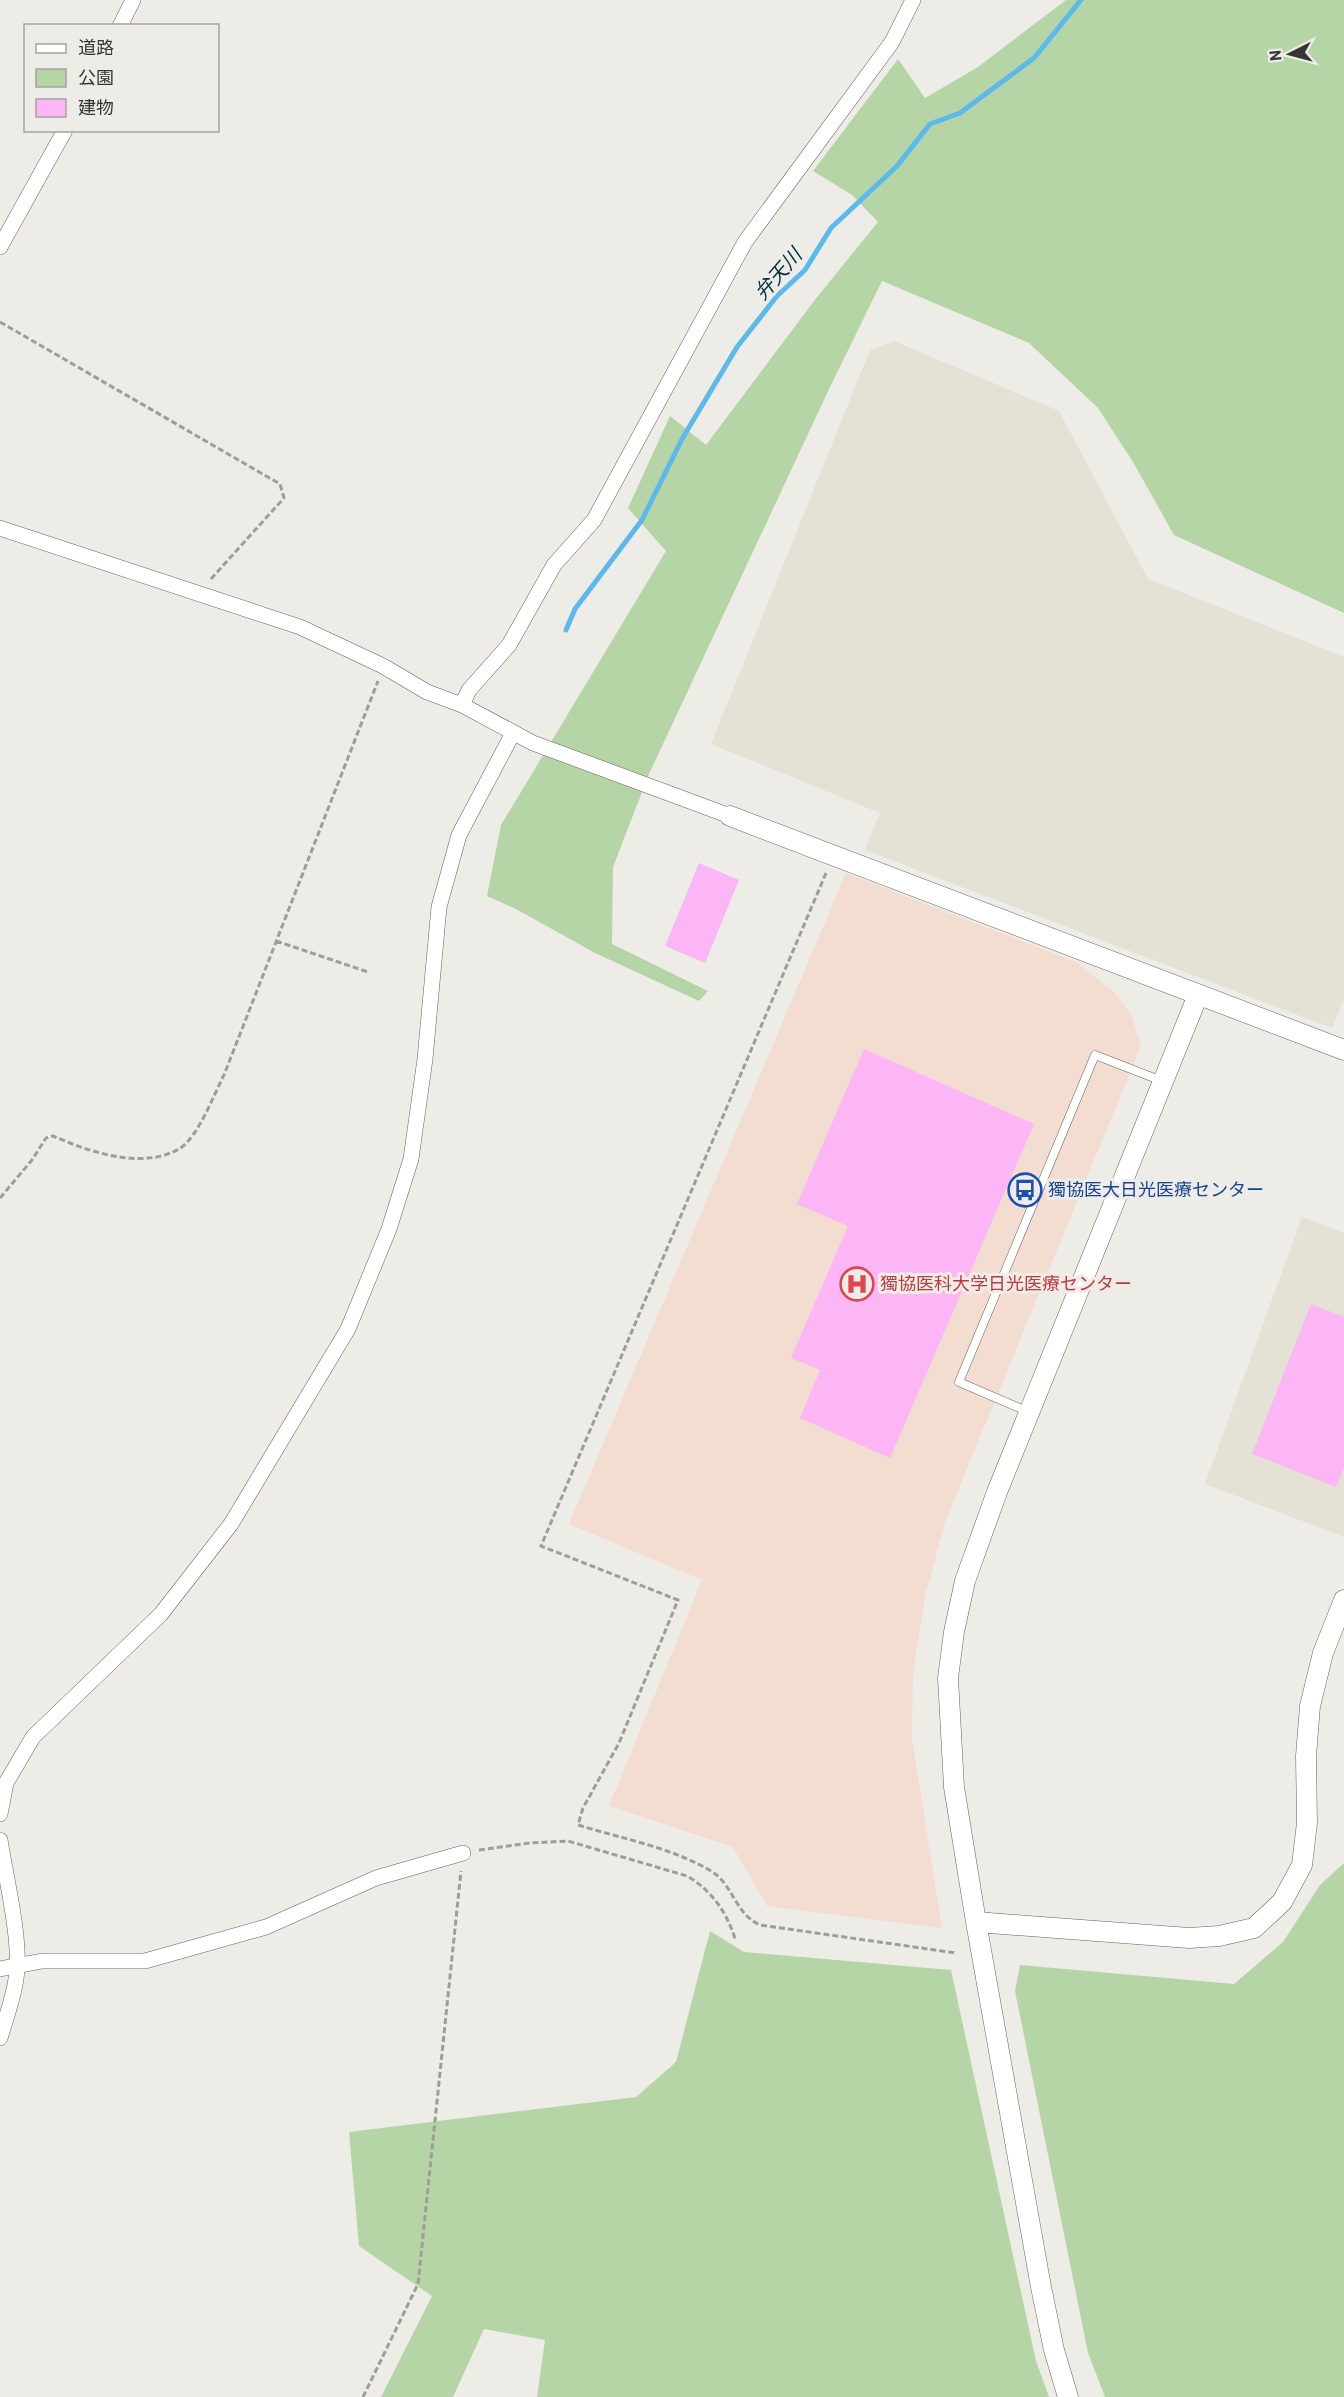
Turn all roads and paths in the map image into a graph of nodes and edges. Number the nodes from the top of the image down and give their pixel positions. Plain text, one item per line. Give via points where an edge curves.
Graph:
1 (133, 0) edge
2 (912, 0) edge
3 (121, 24) edge
4 (63, 132) edge
5 (0, 247) edge
6 (0, 322) edge
7 (0, 528) edge
8 (199, 594) junction
9 (383, 666) junction
10 (462, 705) junction
11 (513, 733) junction
12 (729, 816) joint
13 (834, 855) junction
14 (276, 941) junction
15 (368, 972) dead end
16 (1198, 995) junction
17 (1344, 1050) edge
18 (1163, 1081) junction
19 (0, 1198) edge
20 (1029, 1412) junction
21 (1344, 1600) edge
22 (0, 1814) edge
23 (0, 1840) edge
24 (463, 1853) junction
25 (976, 1922) junction
26 (735, 1939) dead end
27 (956, 1953) dead end
28 (17, 1966) junction
29 (0, 1969) edge
30 (0, 2038) edge
31 (363, 2397) edge
32 (1068, 2397) edge

1 - 3 street
2 - 10 street via 892,42 745,242 594,520 554,564 509,645 469,690
4 - 5 street
6 - 8 path via 280,484 284,498
7 - 8 street
8 - 9 street via 300,627
9 - 10 street via 427,692
9 - 14 path
10 - 11 street
11 - 12 street
11 - 22 street via 459,835 439,907 411,1159 389,1229 348,1329 231,1524 161,1614 33,1737 6,1783
12 - 13 street
13 - 16 street
13 - 27 path via 541,1546 678,1600 619,1743 578,1825 680,1856 712,1871 723,1881 739,1910 760,1925
14 - 15 path
14 - 19 path via 224,1075 193,1135 179,1149 145,1159 105,1156 54,1136 46,1138
16 - 17 street
16 - 18 street
18 - 20 street
18 - 20 lane via 1095,1055 960,1382
20 - 25 street via 965,1581 950,1667 954,1787
21 - 25 street via 1323,1653 1311,1706 1302,1866 1282,1902 1254,1928 1189,1938
23 - 28 street
24 - 26 path via 568,1841 687,1876 702,1885 725,1913
24 - 28 street via 376,1878 267,1927 145,1961 42,1960
24 - 31 path via 418,2284
25 - 32 street via 1041,2287
28 - 29 street
28 - 30 street

